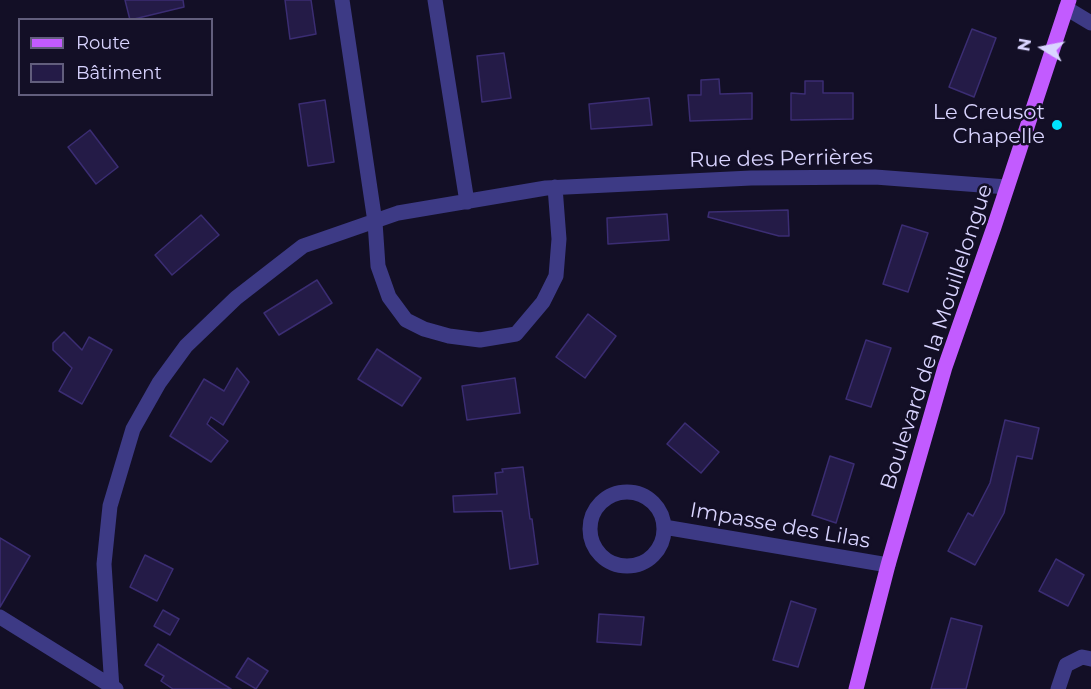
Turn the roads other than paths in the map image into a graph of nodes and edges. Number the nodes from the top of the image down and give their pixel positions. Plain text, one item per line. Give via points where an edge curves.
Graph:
1 (342, 0) edge
2 (435, 0) edge
3 (1067, 4) edge
4 (1091, 23) edge
5 (555, 187) junction
6 (1007, 187) junction
7 (467, 202) junction
8 (375, 222) junction
9 (664, 527) junction
10 (888, 566) junction
11 (0, 618) edge
12 (1091, 659) edge
13 (113, 688) edge
14 (856, 689) edge
15 (1059, 689) edge

1 - 8 street
2 - 7 street
3 - 4 street
3 - 6 main road, Boulevard de la Mouillelongue
5 - 6 street, Rue des Perrières via 875,177
5 - 7 street, Rue des Perrières
5 - 8 street via 559,239 556,276 543,302 516,334 480,340 449,336 406,320 389,297 378,266
6 - 10 main road, Boulevard de la Mouillelongue via 945,367
7 - 8 street, Rue des Perrières via 398,213
8 - 13 street, Rue des Perrières via 303,246 236,298 186,346 143,411 133,429 110,506 104,564
9 - 9 street, Impasse des Lilas via 651,501 625,492 611,495 599,504 590,531 593,545 602,557 629,566 654,554
9 - 10 street, Impasse des Lilas
10 - 14 main road, Boulevard de la Mouillelongue
11 - 13 street
12 - 15 street via 1082,657 1066,665

